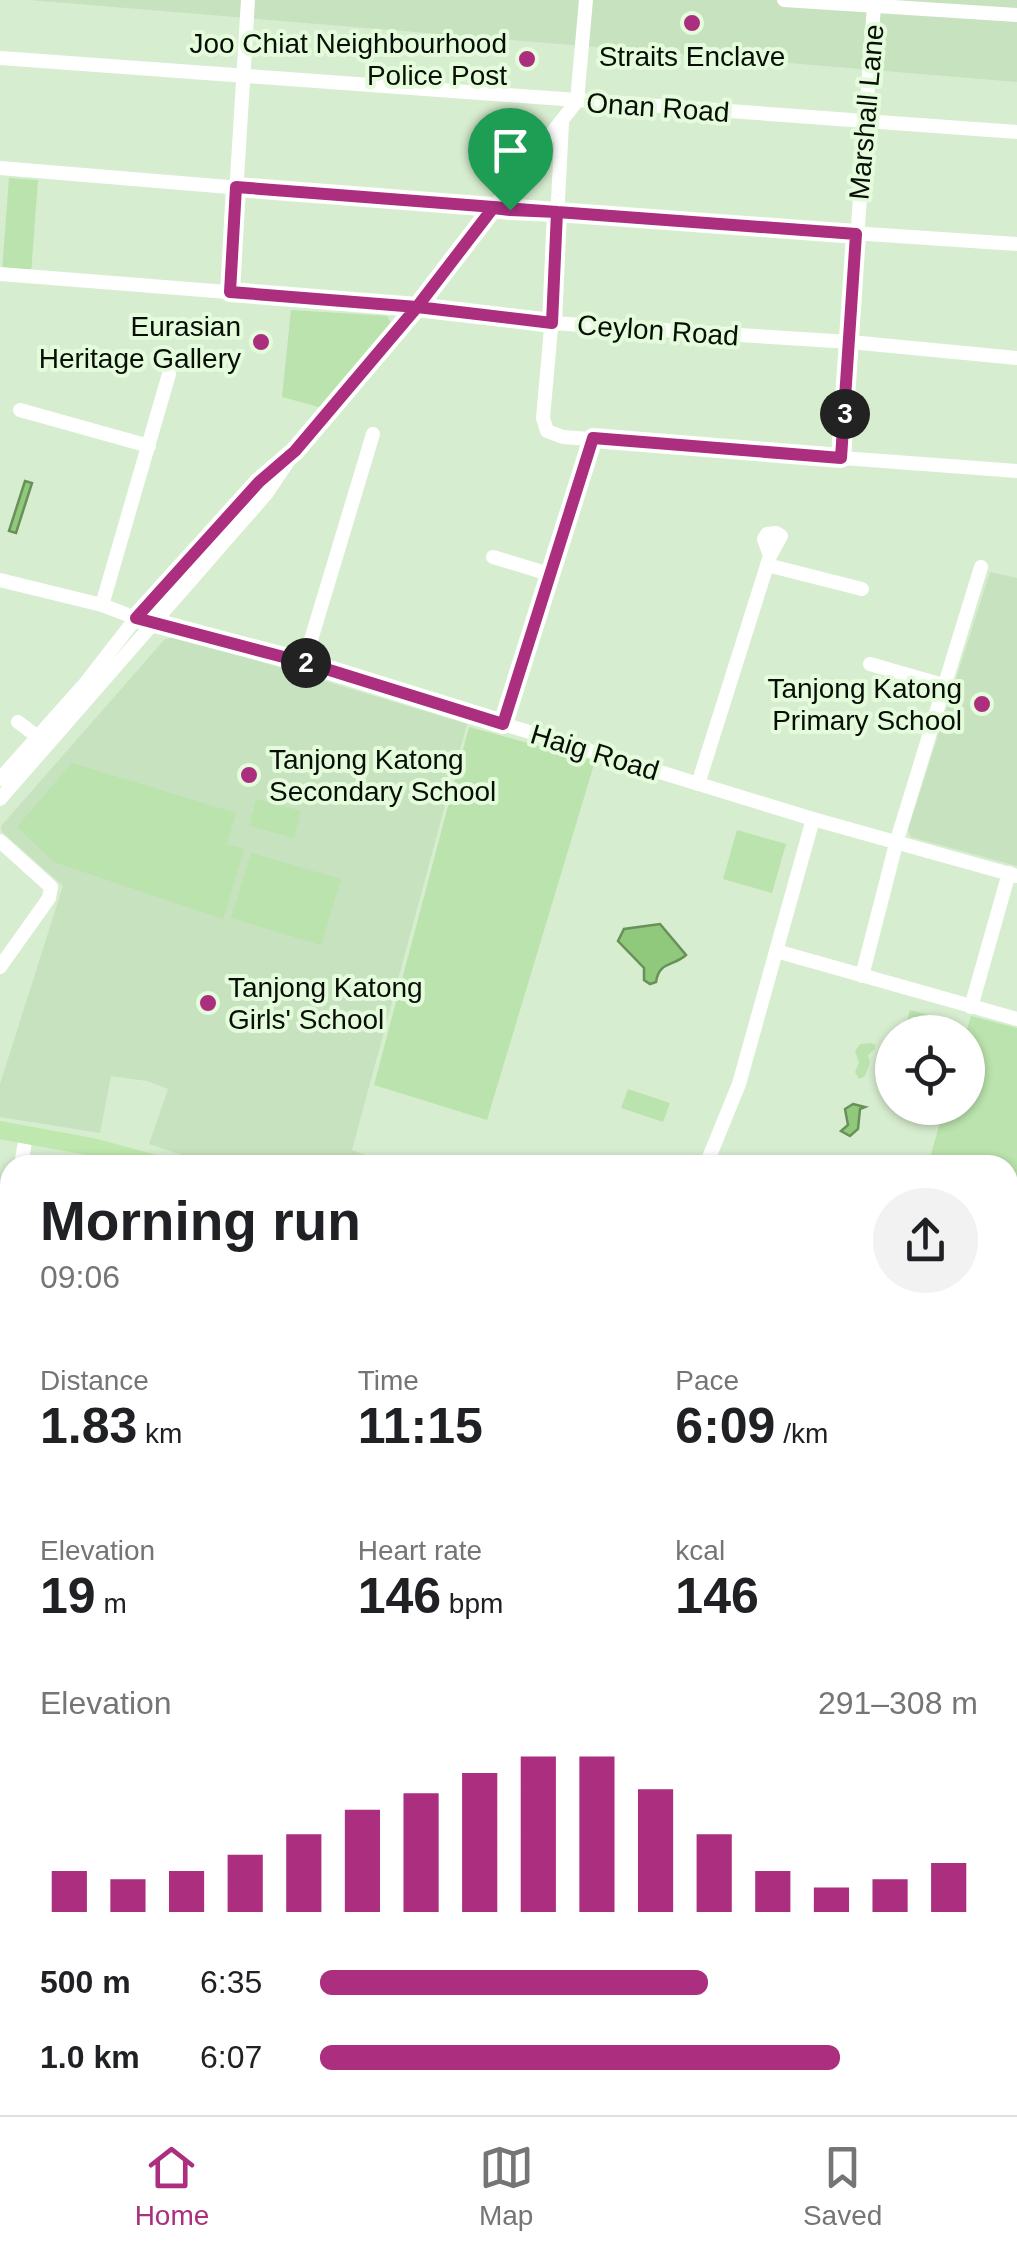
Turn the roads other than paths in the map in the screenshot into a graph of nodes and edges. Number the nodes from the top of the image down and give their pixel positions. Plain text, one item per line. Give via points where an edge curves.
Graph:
1 (248, 0) edge
2 (586, 0) edge
3 (784, 0) edge
4 (874, 6) junction
5 (962, 6) edge
6 (1017, 15) edge
7 (0, 58) edge
8 (244, 75) junction
9 (577, 100) junction
10 (562, 122) junction
11 (864, 122) junction
12 (1017, 132) edge
13 (0, 168) edge
14 (236, 187) junction
15 (493, 208) junction
16 (557, 212) junction
17 (856, 234) junction
18 (1017, 244) edge
19 (0, 274) edge
20 (230, 292) junction
21 (417, 307) junction
22 (552, 323) junction
23 (850, 342) junction
24 (1017, 358) edge
25 (169, 374) dead end
26 (20, 410) dead end
27 (372, 434) dead end
28 (593, 438) junction
29 (149, 446) junction
30 (295, 451) junction
31 (841, 458) junction
32 (1017, 471) edge
33 (493, 556) dead end
34 (981, 566) dead end
35 (549, 574) junction
36 (0, 580) edge
37 (862, 589) dead end
38 (102, 605) junction
39 (136, 618) junction
40 (155, 623) junction
41 (304, 663) junction
42 (870, 664) dead end
43 (944, 685) junction
44 (18, 722) dead end
45 (503, 724) junction
46 (38, 736) junction
47 (0, 779) edge
48 (698, 784) junction
49 (0, 799) edge
50 (813, 819) junction
51 (896, 840) junction
52 (0, 841) edge
53 (1013, 875) edge
54 (776, 951) junction
55 (0, 966) edge
56 (862, 976) junction
57 (970, 1006) junction
58 (1017, 1020) edge
59 (0, 1130) edge
60 (26, 1136) junction
61 (23, 1155) edge
62 (124, 1155) edge
63 (710, 1155) edge

1 - 8 street
2 - 9 street
3 - 4 street
4 - 5 street
4 - 11 street, Marshall Lane
5 - 6 street
7 - 8 street, Onan Road
8 - 9 street, Onan Road
8 - 14 street
9 - 10 street
9 - 11 street, Onan Road
10 - 15 street
10 - 16 street
11 - 12 street, Onan Road
11 - 17 street, Marshall Lane
13 - 14 street
14 - 15 street
14 - 20 street
15 - 16 street
15 - 21 street
16 - 17 street
16 - 22 street
17 - 18 street
17 - 23 street, Marshall Lane
19 - 20 street, Ceylon Road
20 - 21 street, Ceylon Road
21 - 22 street, Ceylon Road
21 - 30 street
22 - 23 street, Ceylon Road
22 - 28 street via 547,431
23 - 24 street, Ceylon Road
23 - 31 street, Marshall Lane
25 - 29 street
26 - 29 street
27 - 41 street
28 - 31 street
28 - 35 street
29 - 38 street
30 - 39 street
30 - 40 street
31 - 32 street
33 - 35 street
34 - 43 street
35 - 45 street
36 - 38 street, Haig Road
37 - 48 street via 768,561
38 - 39 street, Haig Road
39 - 40 street, Haig Road
39 - 46 street
40 - 41 street, Haig Road
40 - 49 street
41 - 45 street, Haig Road
42 - 43 street
43 - 51 street
44 - 46 street
45 - 48 street, Haig Road
46 - 47 street
48 - 50 street, Haig Road
50 - 51 street, Haig Road
50 - 54 street
51 - 53 street, Haig Road
51 - 56 street
52 - 55 street via 51,887
53 - 57 street
54 - 56 street
54 - 63 street via 739,1084
56 - 57 street
57 - 58 street
59 - 60 main road
60 - 61 street
60 - 62 main road

